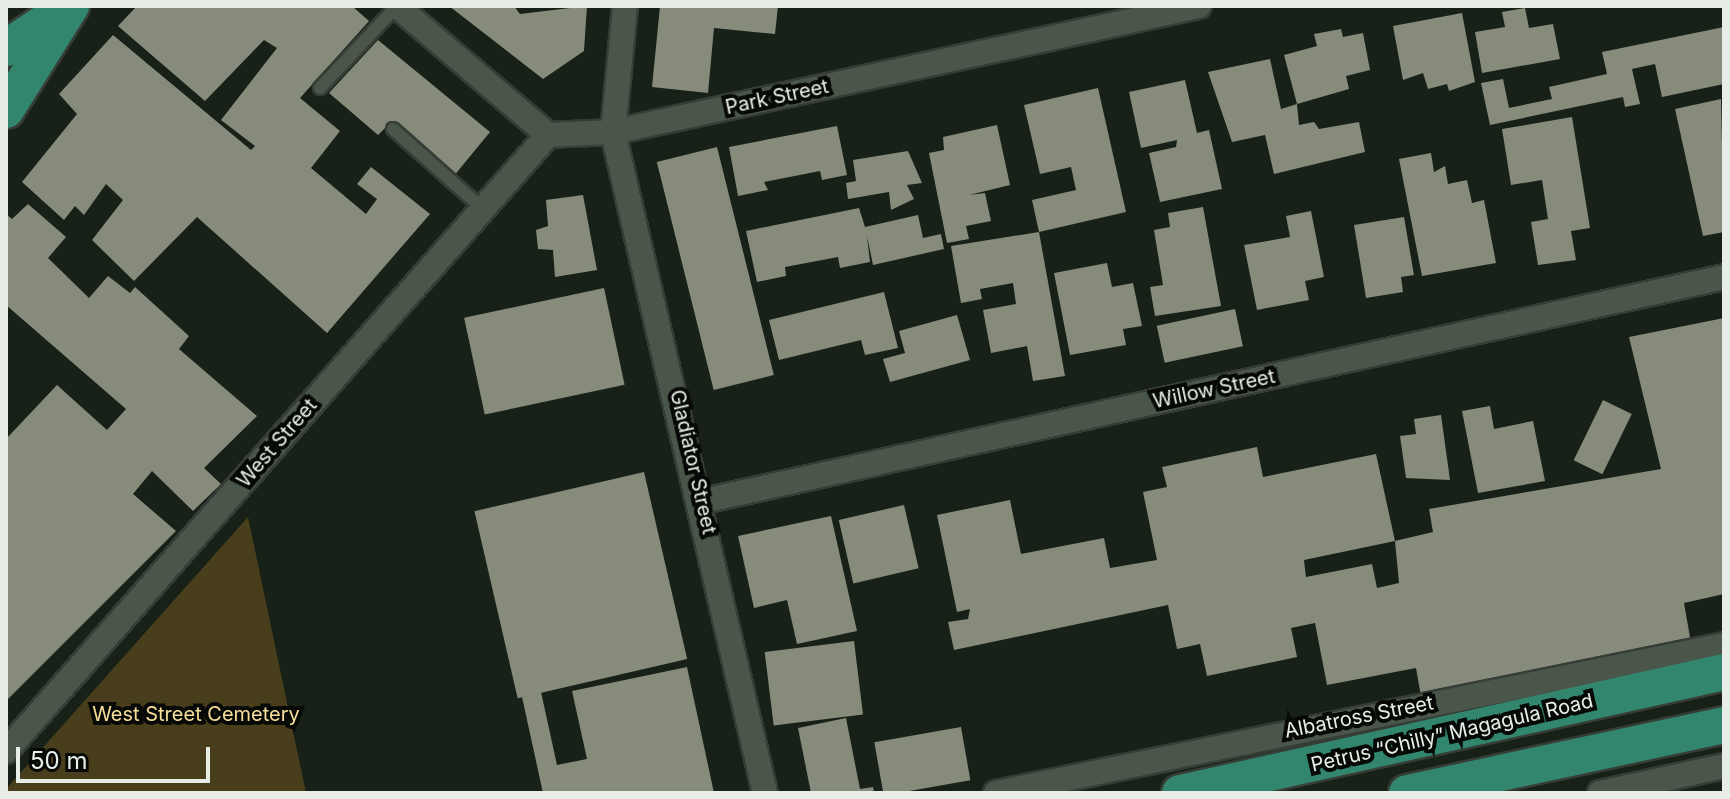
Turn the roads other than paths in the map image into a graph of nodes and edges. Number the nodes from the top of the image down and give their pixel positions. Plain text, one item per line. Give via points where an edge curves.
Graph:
1 (70, 6) edge
2 (397, 6) edge
3 (625, 6) edge
4 (1199, 6) edge
5 (1129, 14) edge
6 (6, 48) edge
7 (320, 88) dead end
8 (6, 110) edge
9 (393, 129) dead end
10 (613, 132) junction
11 (548, 135) junction
12 (483, 209) junction
13 (1724, 277) edge
14 (703, 501) junction
15 (1724, 645) edge
16 (1724, 672) edge
17 (1724, 725) edge
18 (6, 751) edge
19 (1724, 766) edge
20 (765, 793) edge
21 (996, 793) edge
22 (1180, 793) edge
23 (1407, 793) edge
24 (1600, 793) edge

1 - 6 main road
1 - 8 main road
2 - 7 lane
2 - 11 street
3 - 10 street
4 - 5 street, Park Street
5 - 10 street, Park Street
9 - 12 lane
10 - 11 street, Park Street
10 - 14 street, Gladiator Street
11 - 12 street, West Street
12 - 18 street, West Street
13 - 14 street, Willow Street
14 - 20 street, Gladiator Street
15 - 21 street, Albatross Street
16 - 22 main road, Petrus “Chilly” Magagula Road
17 - 23 main road
19 - 24 street

